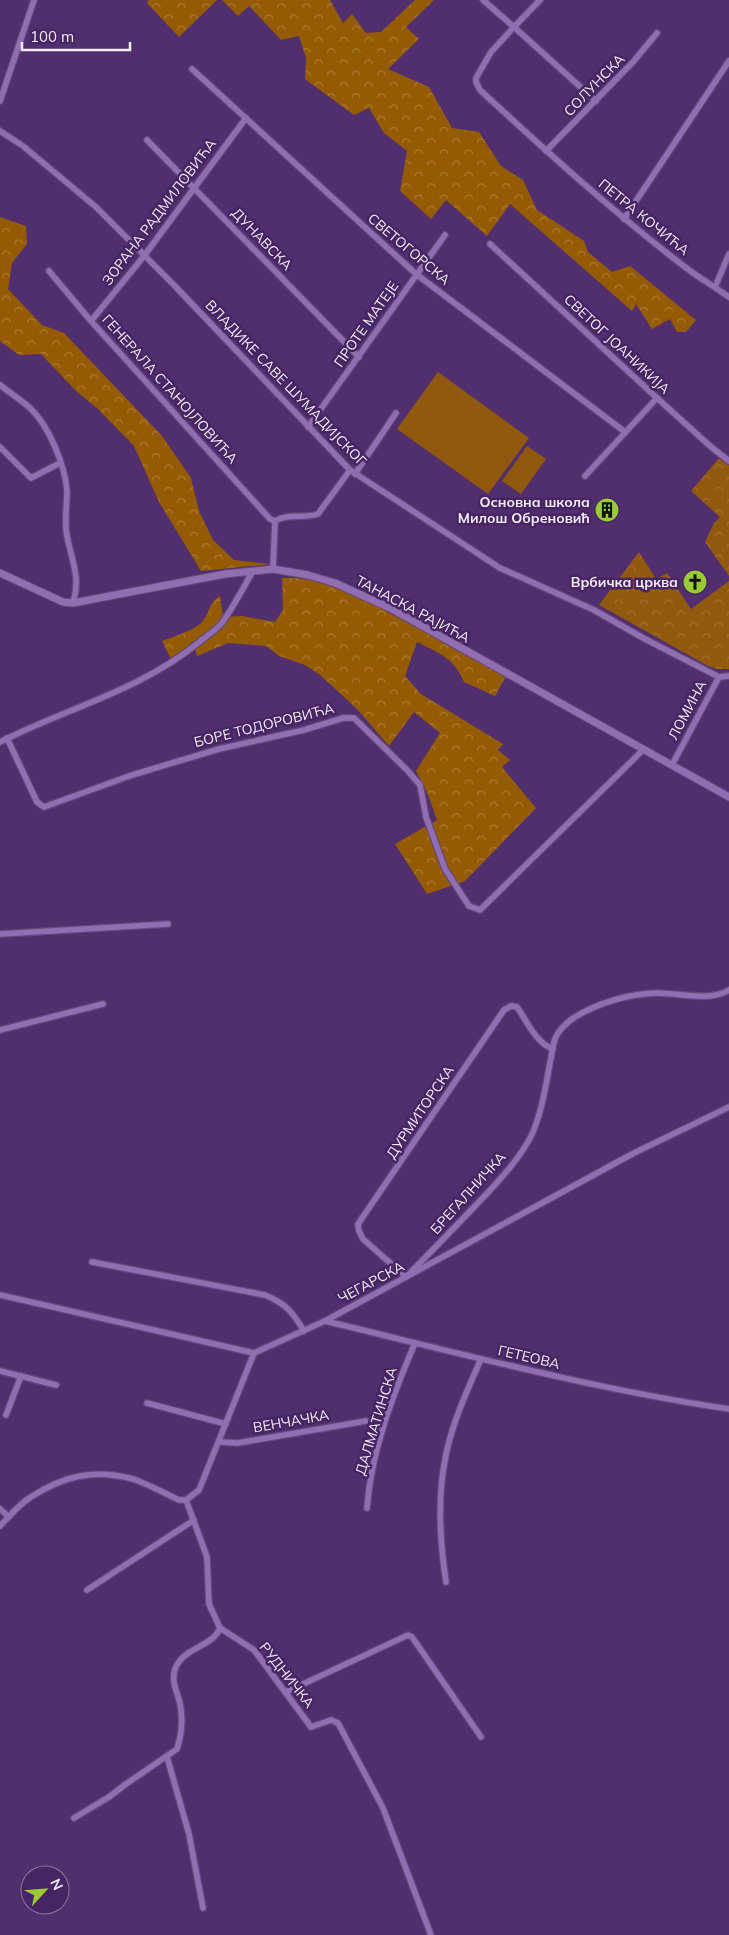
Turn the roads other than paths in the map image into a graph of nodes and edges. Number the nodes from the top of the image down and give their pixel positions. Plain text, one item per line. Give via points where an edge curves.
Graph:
1 (34, 0) edge
2 (483, 0) edge
3 (540, 0) edge
4 (514, 28) junction
5 (657, 33) dead end
6 (729, 61) edge
7 (192, 69) dead end
8 (0, 101) edge
9 (596, 101) junction
10 (246, 118) junction
11 (0, 131) edge
12 (147, 140) dead end
13 (546, 151) junction
14 (194, 187) junction
15 (624, 219) junction
16 (446, 236) dead end
17 (490, 244) dead end
18 (729, 254) edge
19 (144, 256) junction
20 (49, 271) dead end
21 (416, 274) junction
22 (715, 287) junction
23 (729, 297) edge
24 (91, 321) junction
25 (359, 357) junction
26 (0, 385) edge
27 (657, 398) junction
28 (396, 413) dead end
29 (308, 427) junction
30 (625, 432) junction
31 (0, 447) edge
32 (729, 461) edge
33 (60, 463) junction
34 (353, 472) junction
35 (585, 476) dead end
36 (275, 521) junction
37 (273, 569) junction
38 (253, 571) junction
39 (0, 573) edge
40 (73, 603) junction
41 (729, 676) edge
42 (719, 677) junction
43 (8, 738) junction
44 (0, 742) edge
45 (644, 749) junction
46 (672, 765) junction
47 (729, 797) edge
48 (168, 924) dead end
49 (0, 934) edge
50 (729, 990) edge
51 (103, 1004) dead end
52 (0, 1030) edge
53 (553, 1049) junction
54 (729, 1107) edge
55 (92, 1262) dead end
56 (406, 1277) junction
57 (0, 1295) edge
58 (325, 1321) junction
59 (304, 1330) junction
60 (416, 1343) junction
61 (254, 1353) junction
62 (481, 1358) junction
63 (0, 1371) edge
64 (21, 1376) junction
65 (56, 1384) dead end
66 (147, 1403) dead end
67 (729, 1409) edge
68 (6, 1415) dead end
69 (366, 1421) dead end
70 (226, 1424) junction
71 (220, 1442) junction
72 (186, 1500) junction
73 (367, 1508) dead end
74 (0, 1509) edge
75 (9, 1517) junction
76 (194, 1520) junction
77 (0, 1526) edge
78 (446, 1582) dead end
79 (87, 1590) dead end
80 (220, 1628) junction
81 (286, 1692) junction
82 (481, 1737) dead end
83 (168, 1757) junction
84 (74, 1818) dead end
85 (203, 1908) dead end
86 (431, 1935) edge

1 - 8 street
2 - 4 street
3 - 4 street
4 - 9 street
4 - 13 street, ПЕТРА КОЧИЋА via 491,52 476,82 480,90
5 - 9 street, СОЛУНСКА
6 - 15 street
7 - 10 street, СВЕТОГОРСКА
9 - 13 street, СОЛУНСКА
10 - 14 street, ЗОРАНА РАДМИЛОВИЋА
10 - 21 street, СВЕТОГОРСКА
11 - 19 street, ВЛАДИКЕ САВЕ ШУМАДИЈСКОГ via 23,146 96,207
12 - 14 street, ДУНАВСКА
13 - 15 street, ПЕТРА КОЧИЋА
14 - 19 street, ЗОРАНА РАДМИЛОВИЋА
14 - 25 street, ДУНАВСКА
15 - 22 street, ПЕТРА КОЧИЋА
16 - 21 street, ПРОТЕ МАТЕЈЕ
17 - 27 street, СВЕТОГ ЈОАНИКИЈА
18 - 22 street
19 - 24 street, ЗОРАНА РАДМИЛОВИЋА
19 - 29 street, ВЛАДИКЕ САВЕ ШУМАДИЈСКОГ
20 - 24 street, ГЕНЕРАЛА СТАНОЈЛОВИЋА
21 - 25 street, ПРОТЕ МАТЕЈЕ
21 - 30 street, СВЕТОГОРСКА
22 - 23 street, ПЕТРА КОЧИЋА
24 - 36 street, ГЕНЕРАЛА СТАНОЈЛОВИЋА
25 - 29 street, ПРОТЕ МАТЕЈЕ
26 - 33 street via 31,409 52,438
27 - 30 street
27 - 32 street, СВЕТОГ ЈОАНИКИЈА
28 - 34 street
29 - 34 street, ВЛАДИКЕ САВЕ ШУМАДИЈСКОГ
30 - 35 street
31 - 33 street via 31,478
33 - 40 street via 66,489 67,535 77,575
34 - 36 street via 318,514 282,517
34 - 42 street, ВЛАДИКЕ САВЕ ШУМАДИЈСКОГ via 500,568 594,610
36 - 37 street
37 - 38 street, ТАНАСКА РАЈИЋА
37 - 45 street, ТАНАСКА РАЈИЋА via 308,575 372,599
38 - 40 street, ТАНАСКА РАЈИЋА
38 - 43 street via 220,625 177,660 118,692
39 - 40 street, ТАНАСКА РАЈИЋА via 63,602
41 - 42 street, ЛОМИНА
42 - 46 street, ЛОМИНА
43 - 44 street
43 - 45 street, БОРЕ ТОДОРОВИЋА via 37,802 44,807 140,772 218,749 354,718 420,786 426,817 446,868 469,906 480,910
45 - 46 street, ТАНАСКА РАЈИЋА
46 - 47 street, ТАНАСКА РАЈИЋА
48 - 49 street
50 - 53 street, БРЕГАЛНИЧКА via 702,996 657,992 614,1001 573,1018 560,1030
51 - 52 street
53 - 56 street, БРЕГАЛНИЧКА via 542,1108 532,1134 500,1178
53 - 56 street, ДУРМИТОРСКА via 546,1047 538,1038 517,1008 511,1006 504,1010 358,1224 363,1239
54 - 56 street, ЧЕГАРСКА via 626,1157
55 - 59 street via 264,1295 281,1302
56 - 58 street, ЧЕГАРСКА
57 - 61 street
58 - 59 street, ЧЕГАРСКА
58 - 60 street, ГЕТЕОВА
59 - 61 street, ЧЕГАРСКА
60 - 62 street, ГЕТЕОВА
60 - 73 street, ДАЛМАТИНСКА via 384,1427 372,1470
61 - 70 street
62 - 67 street, ГЕТЕОВА via 682,1402
62 - 78 street via 453,1429 445,1460 440,1536
63 - 64 street
64 - 65 street
64 - 68 street
66 - 70 street
69 - 71 street, ВЕНЧАЧКА via 238,1443
70 - 71 street
71 - 72 street via 199,1490
72 - 75 street via 179,1500 135,1480 89,1473 30,1498
72 - 76 street
74 - 75 street
75 - 77 street
76 - 79 street
76 - 80 street via 207,1557 209,1604
80 - 81 street, РУДНИЧКА via 254,1650
80 - 83 street via 218,1634 190,1651 175,1668 182,1730 177,1749
81 - 82 street via 408,1636 412,1637
81 - 86 street, РУДНИЧКА via 311,1727 331,1720 338,1724 383,1808
83 - 84 street
83 - 85 street via 189,1834

